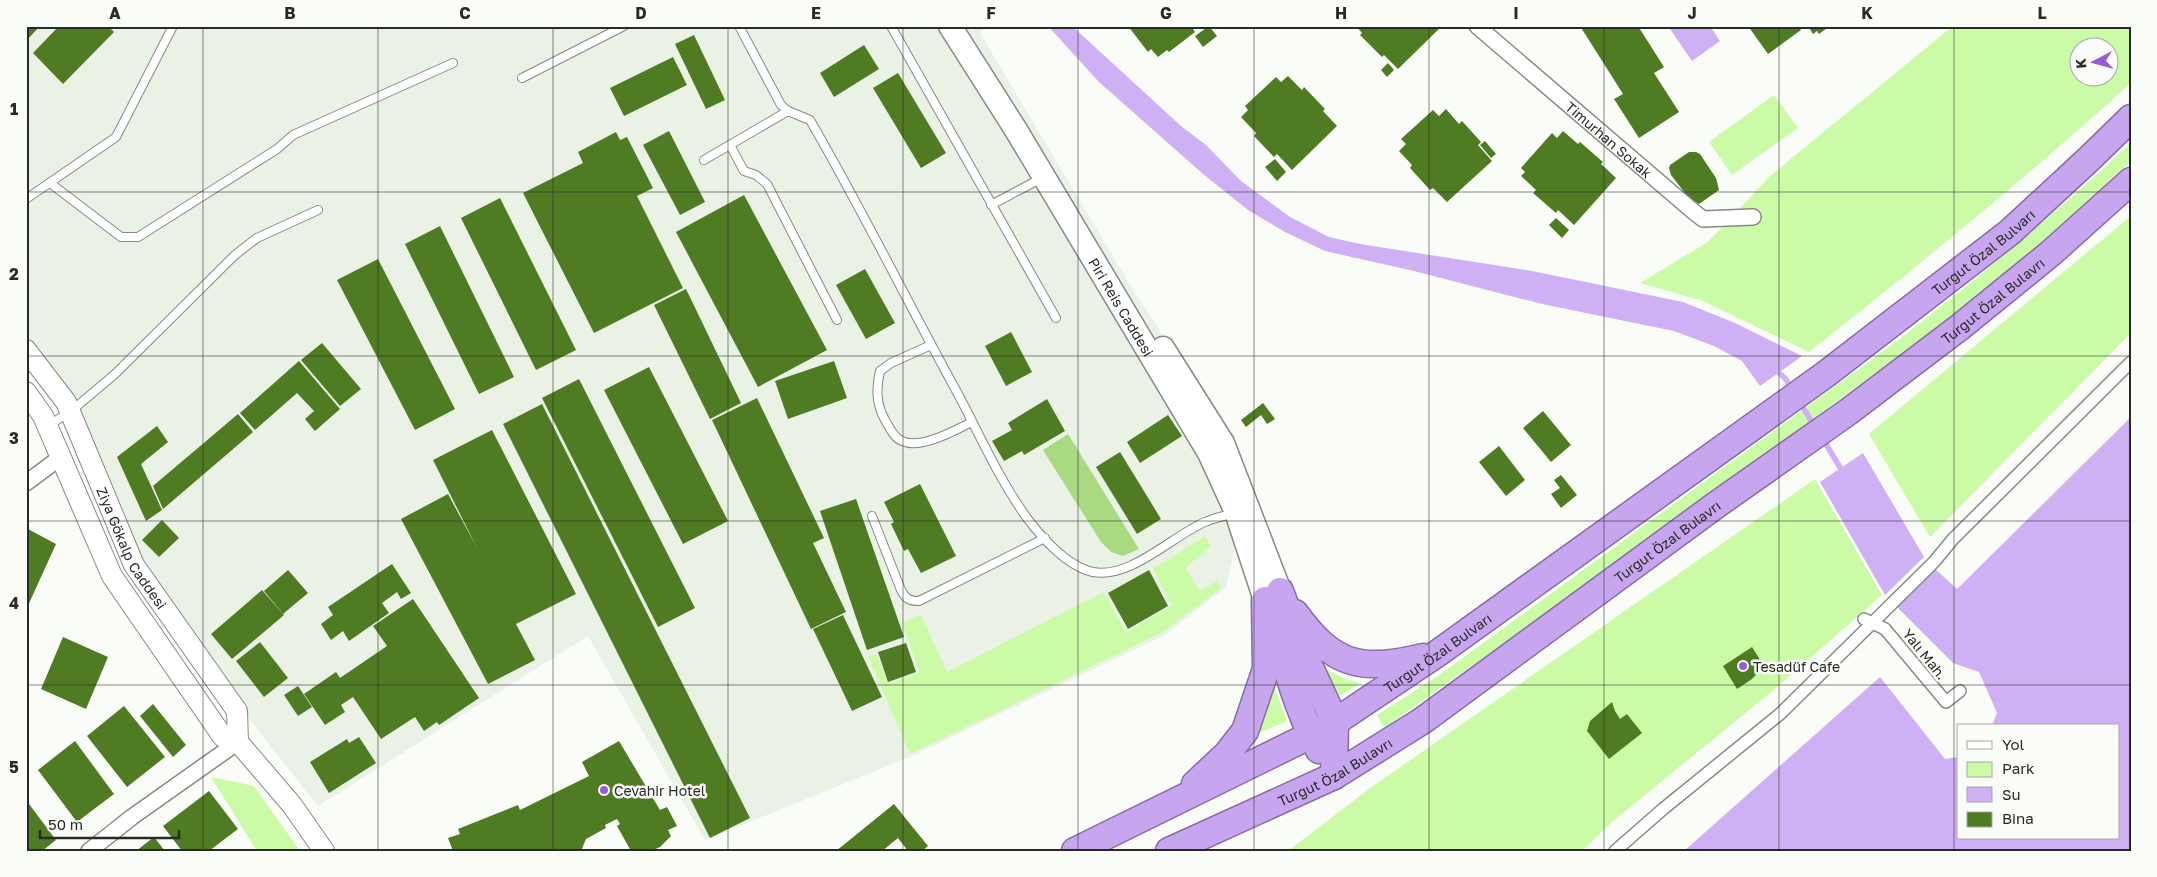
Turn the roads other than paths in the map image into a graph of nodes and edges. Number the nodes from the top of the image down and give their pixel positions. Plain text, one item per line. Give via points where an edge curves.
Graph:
1 (173, 26) edge
2 (624, 26) edge
3 (739, 26) edge
4 (891, 26) edge
5 (950, 26) edge
6 (963, 26) edge
7 (1477, 26) edge
8 (453, 63) dead end
9 (522, 78) dead end
10 (788, 111) junction
11 (2131, 118) edge
12 (730, 144) junction
13 (704, 160) dead end
14 (1044, 177) junction
15 (50, 183) junction
16 (2127, 188) edge
17 (26, 199) edge
18 (992, 204) junction
19 (318, 210) dead end
20 (1754, 217) dead end
21 (1056, 318) dead end
22 (837, 320) dead end
23 (931, 345) junction
24 (26, 350) edge
25 (2131, 362) edge
26 (26, 392) edge
27 (70, 412) junction
28 (972, 422) junction
29 (47, 426) junction
30 (61, 457) junction
31 (26, 483) edge
32 (1236, 512) junction
33 (872, 516) dead end
34 (1045, 538) junction
35 (1272, 596) junction
36 (1868, 621) junction
37 (1438, 653) junction
38 (1960, 691) dead end
39 (1335, 722) junction
40 (1311, 735) junction
41 (238, 742) junction
42 (1334, 776) junction
43 (1180, 798) junction
44 (89, 851) edge
45 (324, 851) edge
46 (1075, 851) edge
47 (1170, 851) edge
48 (1615, 851) edge

1 - 15 lane via 116,137
2 - 9 lane
3 - 10 lane via 781,106
4 - 18 lane
5 - 14 main road, Piri Reis Caddesi
6 - 35 main road, Piri Reis Caddesi via 1124,289 1223,443
7 - 20 street, Timurhan Sokak via 1699,216
8 - 15 lane via 293,135 277,149 138,237 121,237
10 - 12 lane
10 - 23 lane via 810,120
11 - 37 highway, Turgut Özal Bulvarı via 2010,232 1826,374
12 - 13 lane
12 - 22 lane via 744,171 756,175 766,184
14 - 18 lane
14 - 32 main road, Piri Reis Caddesi via 1209,453
15 - 17 lane
16 - 42 highway, Turgut Özal Bulavrı via 2036,266 1848,412 1422,721
18 - 21 lane
19 - 27 lane via 257,238 235,254 115,374
23 - 28 lane
23 - 28 lane via 880,371 876,389 879,410 890,430 901,441 915,443 943,436
24 - 27 street, Ziya Gökalp Caddesi via 66,402
25 - 36 street via 1953,539 1934,562
26 - 29 street, Ziya Gökalp Caddesi
27 - 29 lane
27 - 41 street, Ziya Gökalp Caddesi via 134,565 236,711
28 - 34 lane via 1006,488
29 - 30 street, Ziya Gökalp Caddesi
30 - 31 street
30 - 41 street, Ziya Gökalp Caddesi via 112,576 223,737
32 - 34 lane via 1206,521 1127,567 1104,572 1083,569 1074,564
32 - 35 main road, Piri Reis Caddesi
33 - 34 lane via 901,590 911,601 919,601
35 - 37 highway via 1330,651 1355,663 1397,663
35 - 39 highway via 1302,650
35 - 40 highway
35 - 43 highway via 1266,669 1245,731 1227,754
36 - 38 street, Yalı Mah. via 1885,630 1946,702
36 - 48 street via 1780,714
37 - 39 highway, Turgut Özal Bulvarı
39 - 40 highway, Turgut Özal Bulvarı
39 - 42 highway
40 - 42 highway
40 - 43 highway, Turgut Özal Bulvarı
41 - 44 street
41 - 45 street, Ziya Gökalp Caddesi via 292,805
42 - 47 highway, Turgut Özal Bulavrı
43 - 46 highway, Turgut Özal Bulvarı

